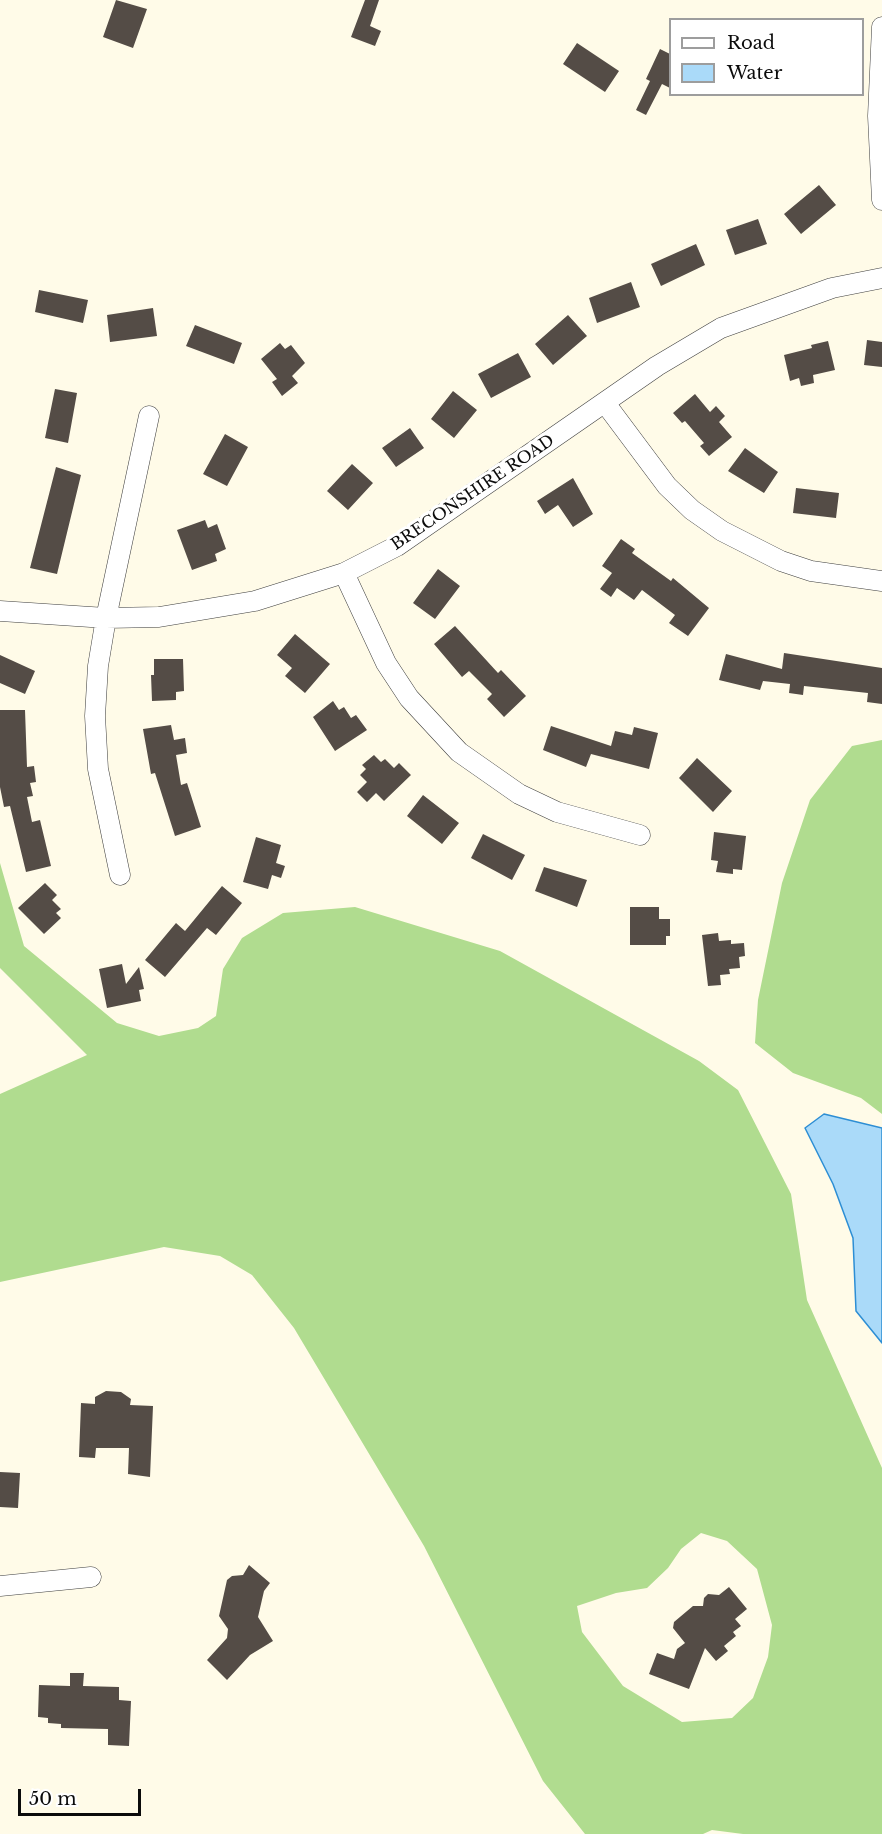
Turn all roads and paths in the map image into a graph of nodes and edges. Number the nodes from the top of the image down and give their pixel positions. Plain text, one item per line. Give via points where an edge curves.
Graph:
1 (882, 27) edge
2 (882, 200) edge
3 (882, 278) edge
4 (604, 403) junction
5 (149, 416) dead end
6 (344, 573) junction
7 (882, 581) edge
8 (0, 611) edge
9 (106, 618) junction
10 (640, 835) dead end
11 (120, 875) dead end
12 (91, 1577) dead end
13 (0, 1586) edge

1 - 2 street via 878,116
3 - 4 street, BRECONSHIRE ROAD via 832,288 721,328
4 - 6 street, BRECONSHIRE ROAD via 447,514
4 - 7 street via 667,486 722,531 801,567
5 - 9 street
6 - 9 street, BRECONSHIRE ROAD via 255,601 159,617
6 - 10 street via 386,663 409,698 459,752 519,794 557,812
8 - 9 street, BRECONSHIRE ROAD
9 - 11 street via 94,716 98,769
12 - 13 street

